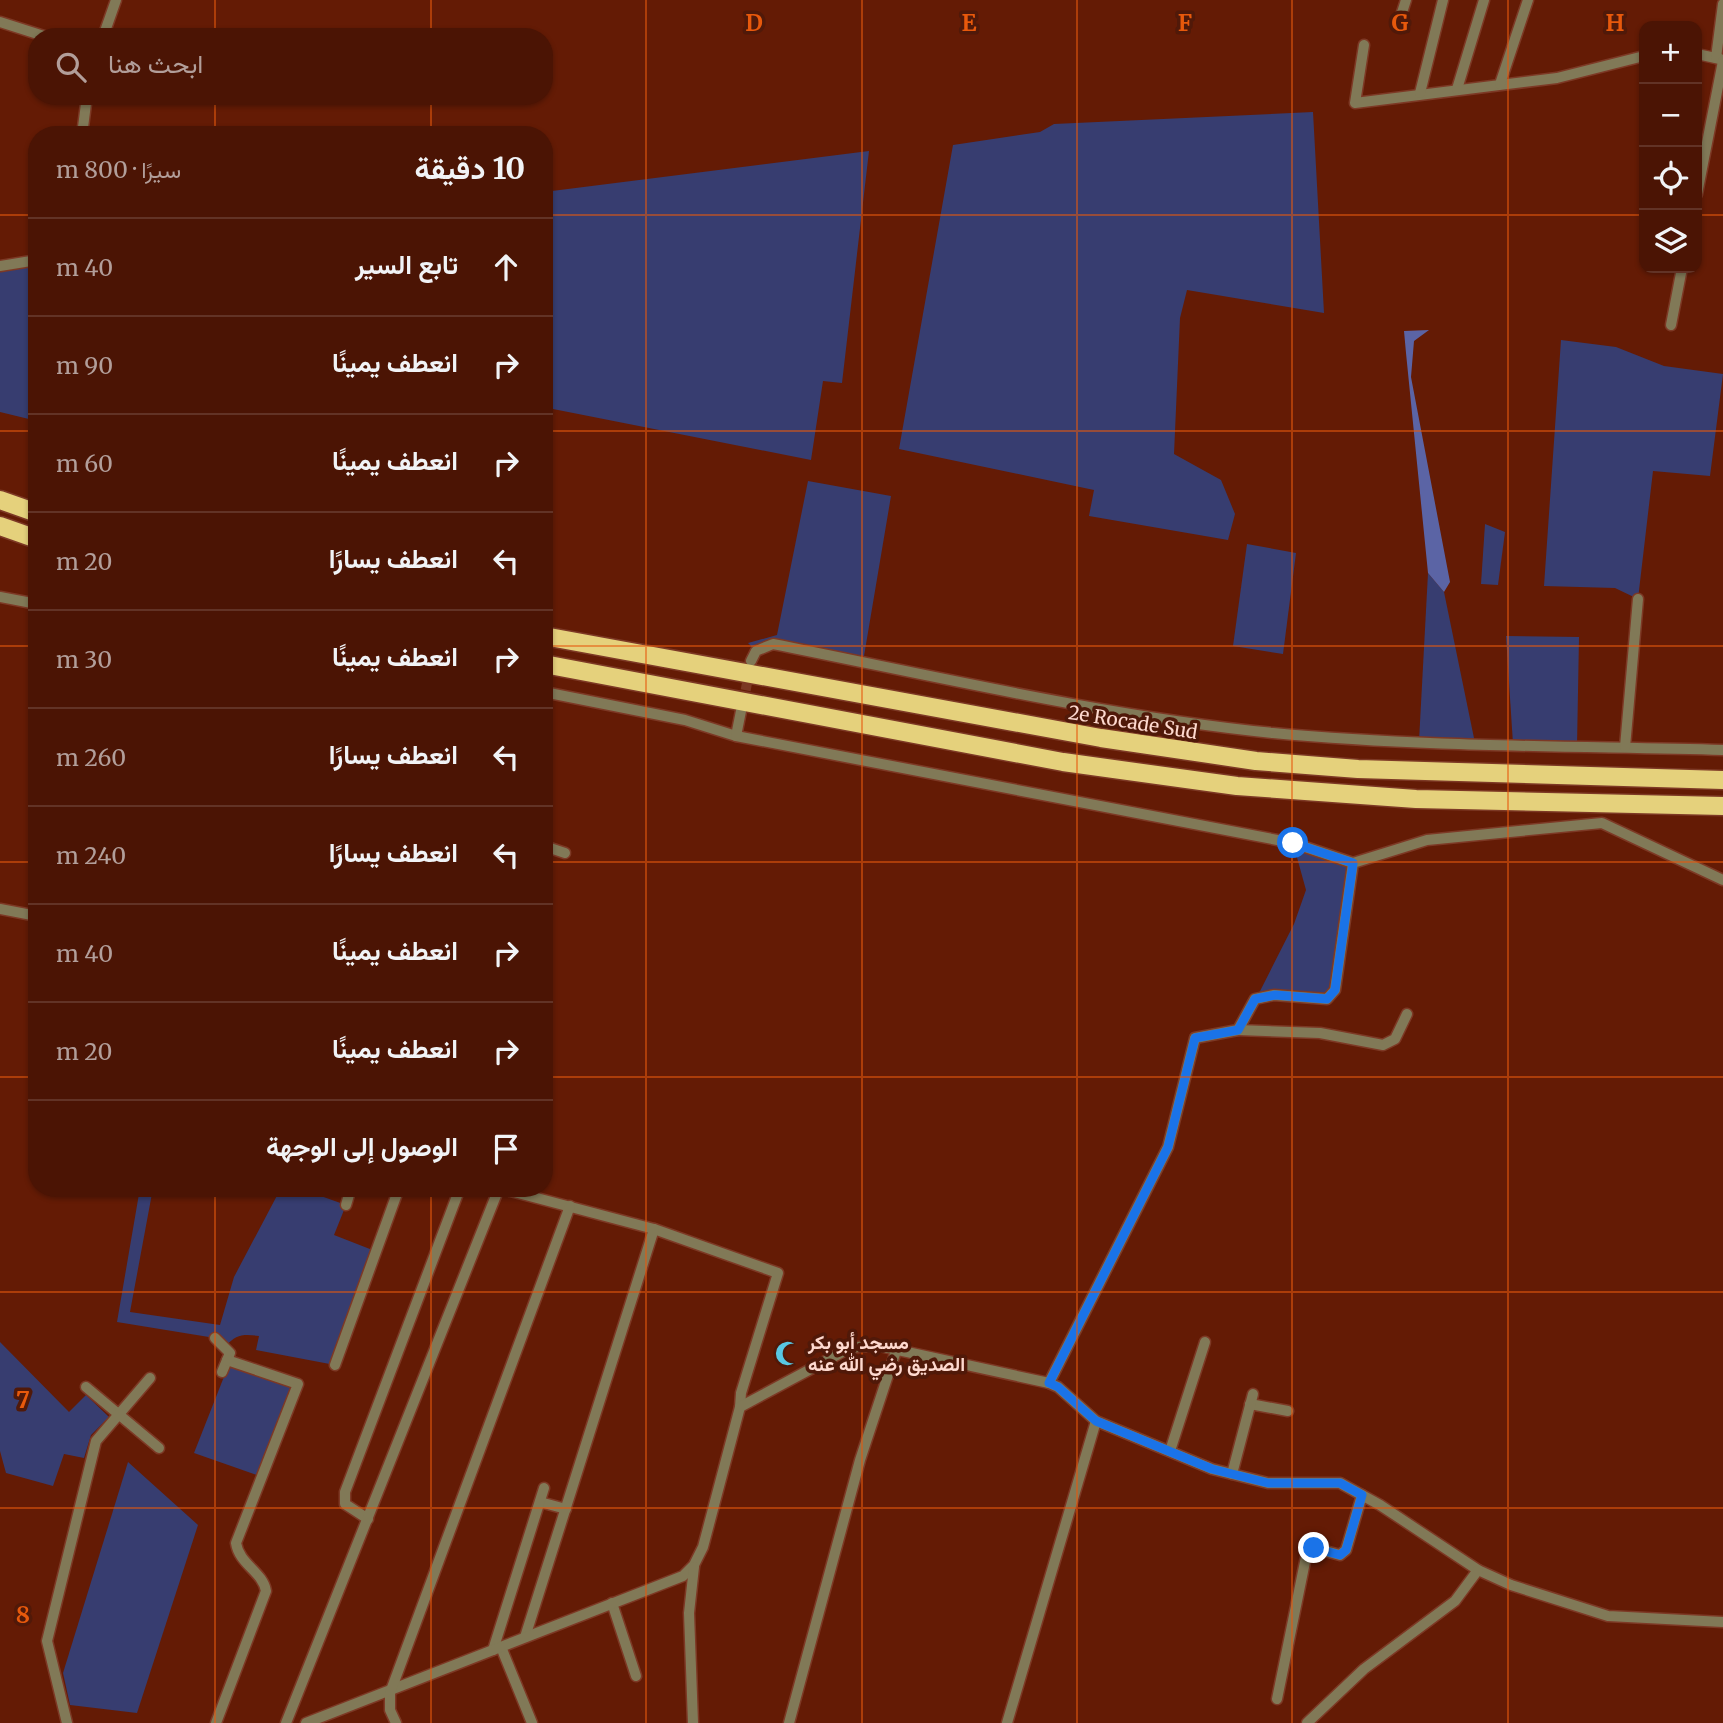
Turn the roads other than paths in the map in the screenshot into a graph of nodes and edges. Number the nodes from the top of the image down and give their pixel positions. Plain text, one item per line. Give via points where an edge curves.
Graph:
1 (116, 0) edge
2 (1406, 0) edge
3 (1443, 0) edge
4 (1484, 0) edge
5 (1528, 0) edge
6 (1723, 4) edge
7 (0, 22) edge
8 (1398, 25) dead end
9 (106, 28) edge
10 (28, 31) edge
11 (1364, 44) dead end
12 (1702, 55) edge
13 (1639, 57) edge
14 (1721, 59) edge
15 (1500, 84) junction
16 (1457, 89) junction
17 (1420, 93) junction
18 (86, 105) edge
19 (83, 126) edge
20 (1702, 166) edge
21 (28, 261) edge
22 (0, 266) edge
23 (1681, 273) edge
24 (1671, 325) dead end
25 (0, 500) edge
26 (28, 510) edge
27 (0, 526) edge
28 (28, 535) edge
29 (0, 597) edge
30 (1638, 599) dead end
31 (28, 602) edge
32 (553, 638) edge
33 (751, 661) dead end
34 (553, 666) edge
35 (553, 694) edge
36 (741, 711) tunnel mouth
37 (736, 736) junction
38 (1625, 747) junction
39 (1723, 750) edge
40 (1723, 780) edge
41 (1723, 806) edge
42 (553, 850) edge
43 (565, 853) dead end
44 (1353, 863) junction
45 (1723, 880) edge
46 (0, 909) edge
47 (28, 914) edge
48 (1407, 1014) dead end
49 (1238, 1030) junction
50 (348, 1197) edge
51 (396, 1197) edge
52 (457, 1197) edge
53 (495, 1197) edge
54 (534, 1197) edge
55 (345, 1205) dead end
56 (570, 1206) junction
57 (654, 1229) junction
58 (215, 1338) dead end
59 (1205, 1342) dead end
60 (896, 1351) junction
61 (227, 1360) junction
62 (335, 1365) dead end
63 (222, 1372) dead end
64 (150, 1378) dead end
65 (1049, 1383) junction
66 (86, 1387) dead end
67 (740, 1408) junction
68 (1288, 1411) dead end
69 (119, 1415) junction
70 (1096, 1421) junction
71 (159, 1448) dead end
72 (1170, 1451) junction
73 (1232, 1474) junction
74 (544, 1488) dead end
75 (1362, 1495) junction
76 (540, 1502) junction
77 (566, 1509) junction
78 (368, 1518) junction
79 (694, 1565) junction
80 (1478, 1570) junction
81 (612, 1603) junction
82 (1723, 1622) edge
83 (525, 1637) junction
84 (497, 1649) junction
85 (636, 1675) dead end
86 (390, 1692) junction
87 (1277, 1699) dead end
88 (67, 1723) edge
89 (216, 1723) edge
90 (286, 1723) edge
91 (306, 1723) edge
92 (396, 1723) edge
93 (532, 1723) edge
94 (693, 1723) edge
95 (789, 1723) edge
96 (1007, 1723) edge
97 (1307, 1723) edge

1 - 9 street
2 - 8 street
3 - 17 street
4 - 16 street
5 - 15 street
6 - 14 street
7 - 10 street
11 - 17 street via 1355,103
12 - 14 street
13 - 15 street via 1556,78
14 - 20 street
15 - 16 street
16 - 17 street
18 - 19 street
21 - 22 street
23 - 24 street
25 - 26 highway
27 - 28 highway
29 - 31 street
30 - 38 street
32 - 40 highway, 2e Rocade Sud via 1245,760 1359,769
33 - 38 street via 756,651 773,644 1056,701 1275,733
34 - 41 highway via 1063,762 1237,786 1416,799
35 - 37 street via 685,720
36 - 37 street
37 - 44 street via 1293,843
38 - 39 street
42 - 43 street
44 - 45 street via 1427,840 1602,823
44 - 49 street via 1335,990 1327,999 1275,995 1255,999
46 - 47 street
48 - 49 street via 1395,1039 1383,1045 1320,1032
49 - 65 street via 1195,1038 1168,1147
50 - 55 street
51 - 62 street
52 - 78 street via 345,1492 345,1504
53 - 78 street
54 - 56 street
56 - 57 street
56 - 86 street
57 - 67 street via 778,1273
57 - 77 street
58 - 61 street via 230,1353
59 - 72 street
60 - 65 street
60 - 67 street via 875,1345 850,1348
60 - 95 street via 860,1460
61 - 63 street
61 - 89 street via 298,1384 236,1544 238,1557 265,1584 266,1591
64 - 69 street
65 - 70 street
66 - 69 street
67 - 79 street via 703,1547
68 - 73 street via 1251,1399
69 - 71 street
69 - 88 street via 96,1441 47,1641
70 - 72 street
70 - 96 street
72 - 73 street
73 - 75 street via 1268,1483 1340,1483
74 - 76 street
75 - 80 street
75 - 87 street via 1346,1550 1340,1555 1314,1548 1307,1552
76 - 77 street
76 - 84 street
77 - 83 street
78 - 90 street
79 - 81 street via 683,1576
79 - 94 street via 690,1613
80 - 82 street via 1608,1616
80 - 97 street via 1455,1601 1364,1669
81 - 83 street
81 - 85 street
83 - 84 street
84 - 86 street
84 - 93 street
86 - 91 street
86 - 92 street

